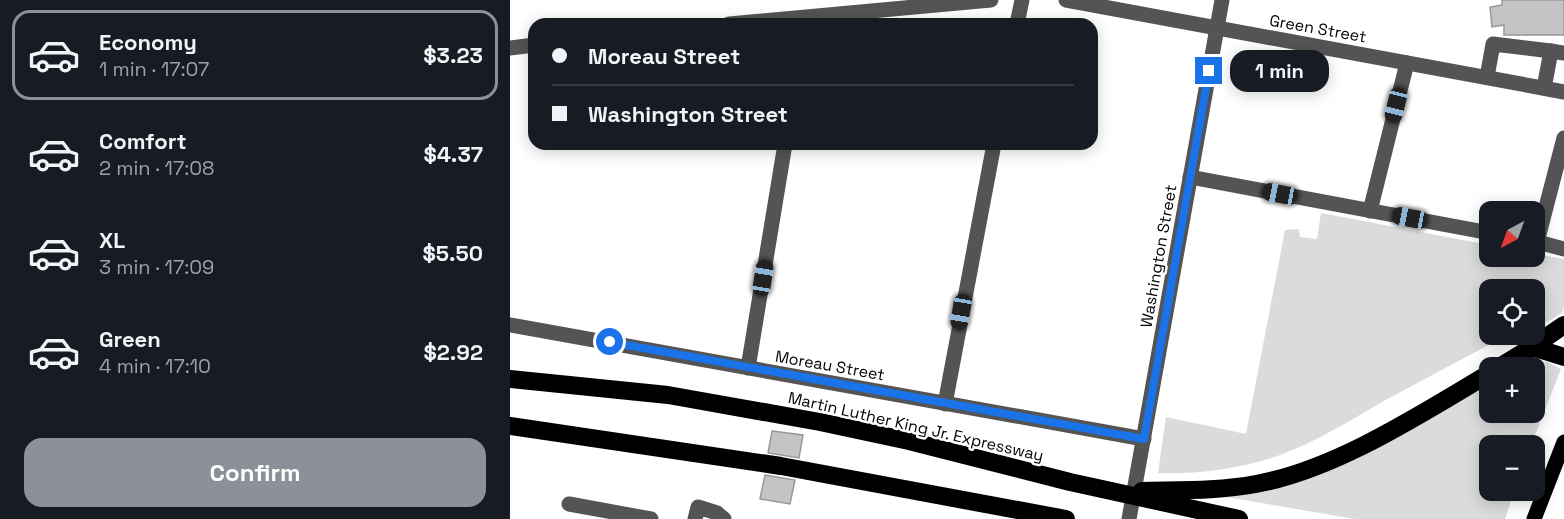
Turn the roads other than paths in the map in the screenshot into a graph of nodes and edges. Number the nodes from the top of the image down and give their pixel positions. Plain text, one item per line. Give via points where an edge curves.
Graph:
1 (991, 0) edge
2 (1022, 0) edge
3 (1066, 0) edge
4 (1222, 0) edge
5 (824, 18) edge
6 (1018, 18) edge
7 (1217, 28) junction
8 (528, 46) edge
9 (510, 48) edge
10 (1557, 52) edge
11 (1407, 63) junction
12 (1487, 78) junction
13 (1544, 88) junction
14 (1564, 92) edge
15 (1564, 138) edge
16 (784, 150) edge
17 (993, 150) edge
18 (1190, 177) junction
19 (1545, 209) edge
20 (1370, 211) junction
21 (1479, 231) edge
22 (1545, 244) edge
23 (1564, 249) edge
24 (510, 325) edge
25 (1564, 325) edge
26 (1532, 347) junction
27 (1516, 357) edge
28 (1564, 357) edge
29 (748, 368) junction
30 (510, 379) edge
31 (1479, 380) edge
32 (945, 404) junction
33 (510, 426) edge
34 (1144, 439) junction
35 (1564, 442) edge
36 (1152, 495) junction
37 (569, 504) dead end
38 (651, 519) edge
39 (695, 519) edge
40 (723, 519) edge
41 (1066, 519) edge
42 (1129, 519) edge
43 (1239, 519) edge
44 (1533, 519) edge

1 - 5 street
2 - 6 street
3 - 7 street, Green Street
4 - 7 street, Washington Street
7 - 11 street, Green Street
7 - 18 street, Washington Street
8 - 9 street
10 - 12 street via 1493,44
10 - 13 street
11 - 12 street, Green Street
11 - 20 street
12 - 13 street, Green Street
13 - 14 street, Green Street
15 - 19 street
16 - 29 street
17 - 32 street
18 - 20 street
18 - 34 street, Washington Street
20 - 21 street
22 - 23 street
24 - 29 street, Moreau Street
25 - 26 highway
26 - 27 highway
26 - 28 highway
29 - 32 street, Moreau Street
30 - 36 highway, Martin Luther King Jr. Expressway via 630,390 773,413 909,441 1110,491
31 - 36 highway via 1352,450 1305,471 1257,484
32 - 34 street, Moreau Street
33 - 41 highway via 781,466
34 - 42 street, Washington Street
35 - 44 main road
36 - 43 highway, Martin Luther King Jr. Expressway
37 - 38 street
39 - 40 street via 698,507

